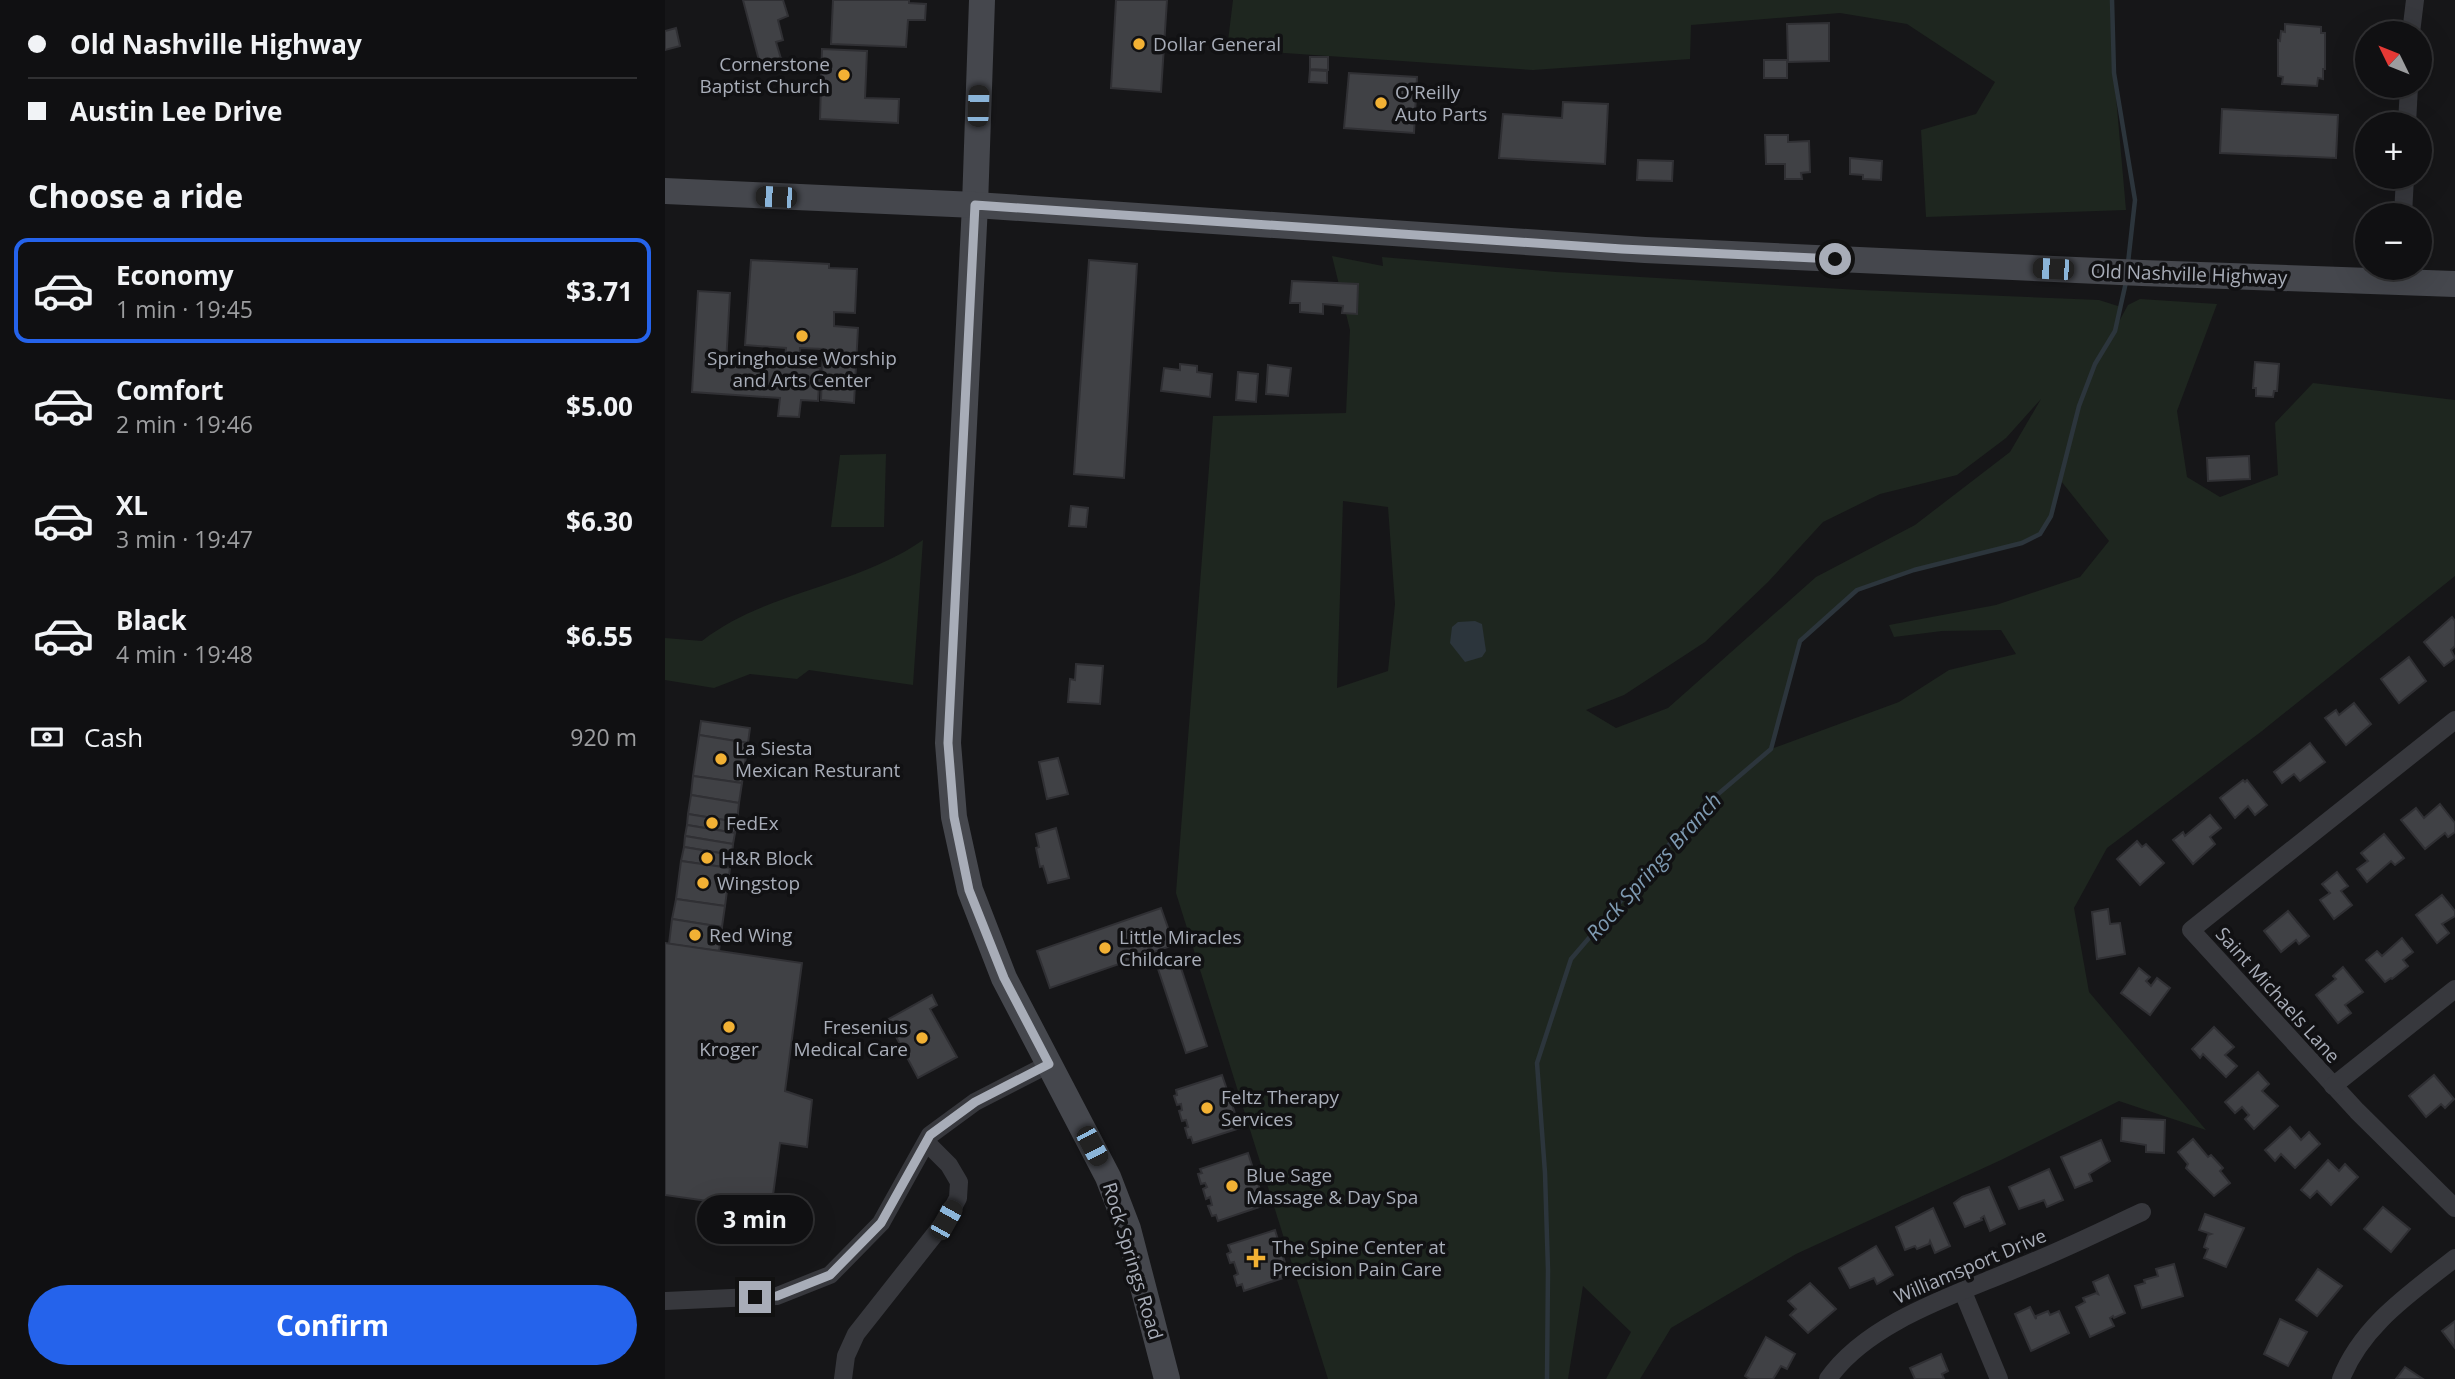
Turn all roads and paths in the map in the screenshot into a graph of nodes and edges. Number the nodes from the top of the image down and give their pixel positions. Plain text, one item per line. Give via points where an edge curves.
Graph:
1 (982, 0) edge
2 (2415, 0) edge
3 (2412, 21) edge
4 (665, 191) edge
5 (975, 205) junction
6 (2355, 275) edge
7 (2431, 280) edge
8 (2455, 284) edge
9 (2455, 720) edge
10 (2455, 989) edge
11 (1049, 1064) junction
12 (2333, 1086) junction
13 (927, 1143) junction
14 (2455, 1208) edge
15 (2142, 1212) dead end
16 (2455, 1258) edge
17 (1963, 1292) junction
18 (665, 1301) edge
19 (843, 1379) edge
20 (1167, 1379) edge
21 (1828, 1379) edge
22 (1999, 1379) edge
23 (2341, 1379) edge

1 - 5 main road, Rock Springs Road
2 - 3 street
4 - 5 main road, Old Nashville Highway
5 - 6 main road, Old Nashville Highway via 1645,250 2142,273
5 - 11 main road, Rock Springs Road via 948,743 954,817 969,890 1004,978
7 - 8 main road, Old Nashville Highway
9 - 12 street, Saint Michaels Lane via 2191,930
10 - 12 street
11 - 13 street via 975,1102 930,1135
11 - 20 main road, Rock Springs Road via 1112,1187 1128,1229
12 - 14 street, Saint Michaels Lane
13 - 18 street via 881,1223 830,1275 777,1296
13 - 19 street via 950,1165 959,1182 958,1198 946,1220 856,1334 846,1356
15 - 17 street, Williamsport Drive
16 - 23 street via 2379,1320 2357,1346
17 - 21 street, Williamsport Drive via 1895,1322 1853,1349
17 - 22 street

